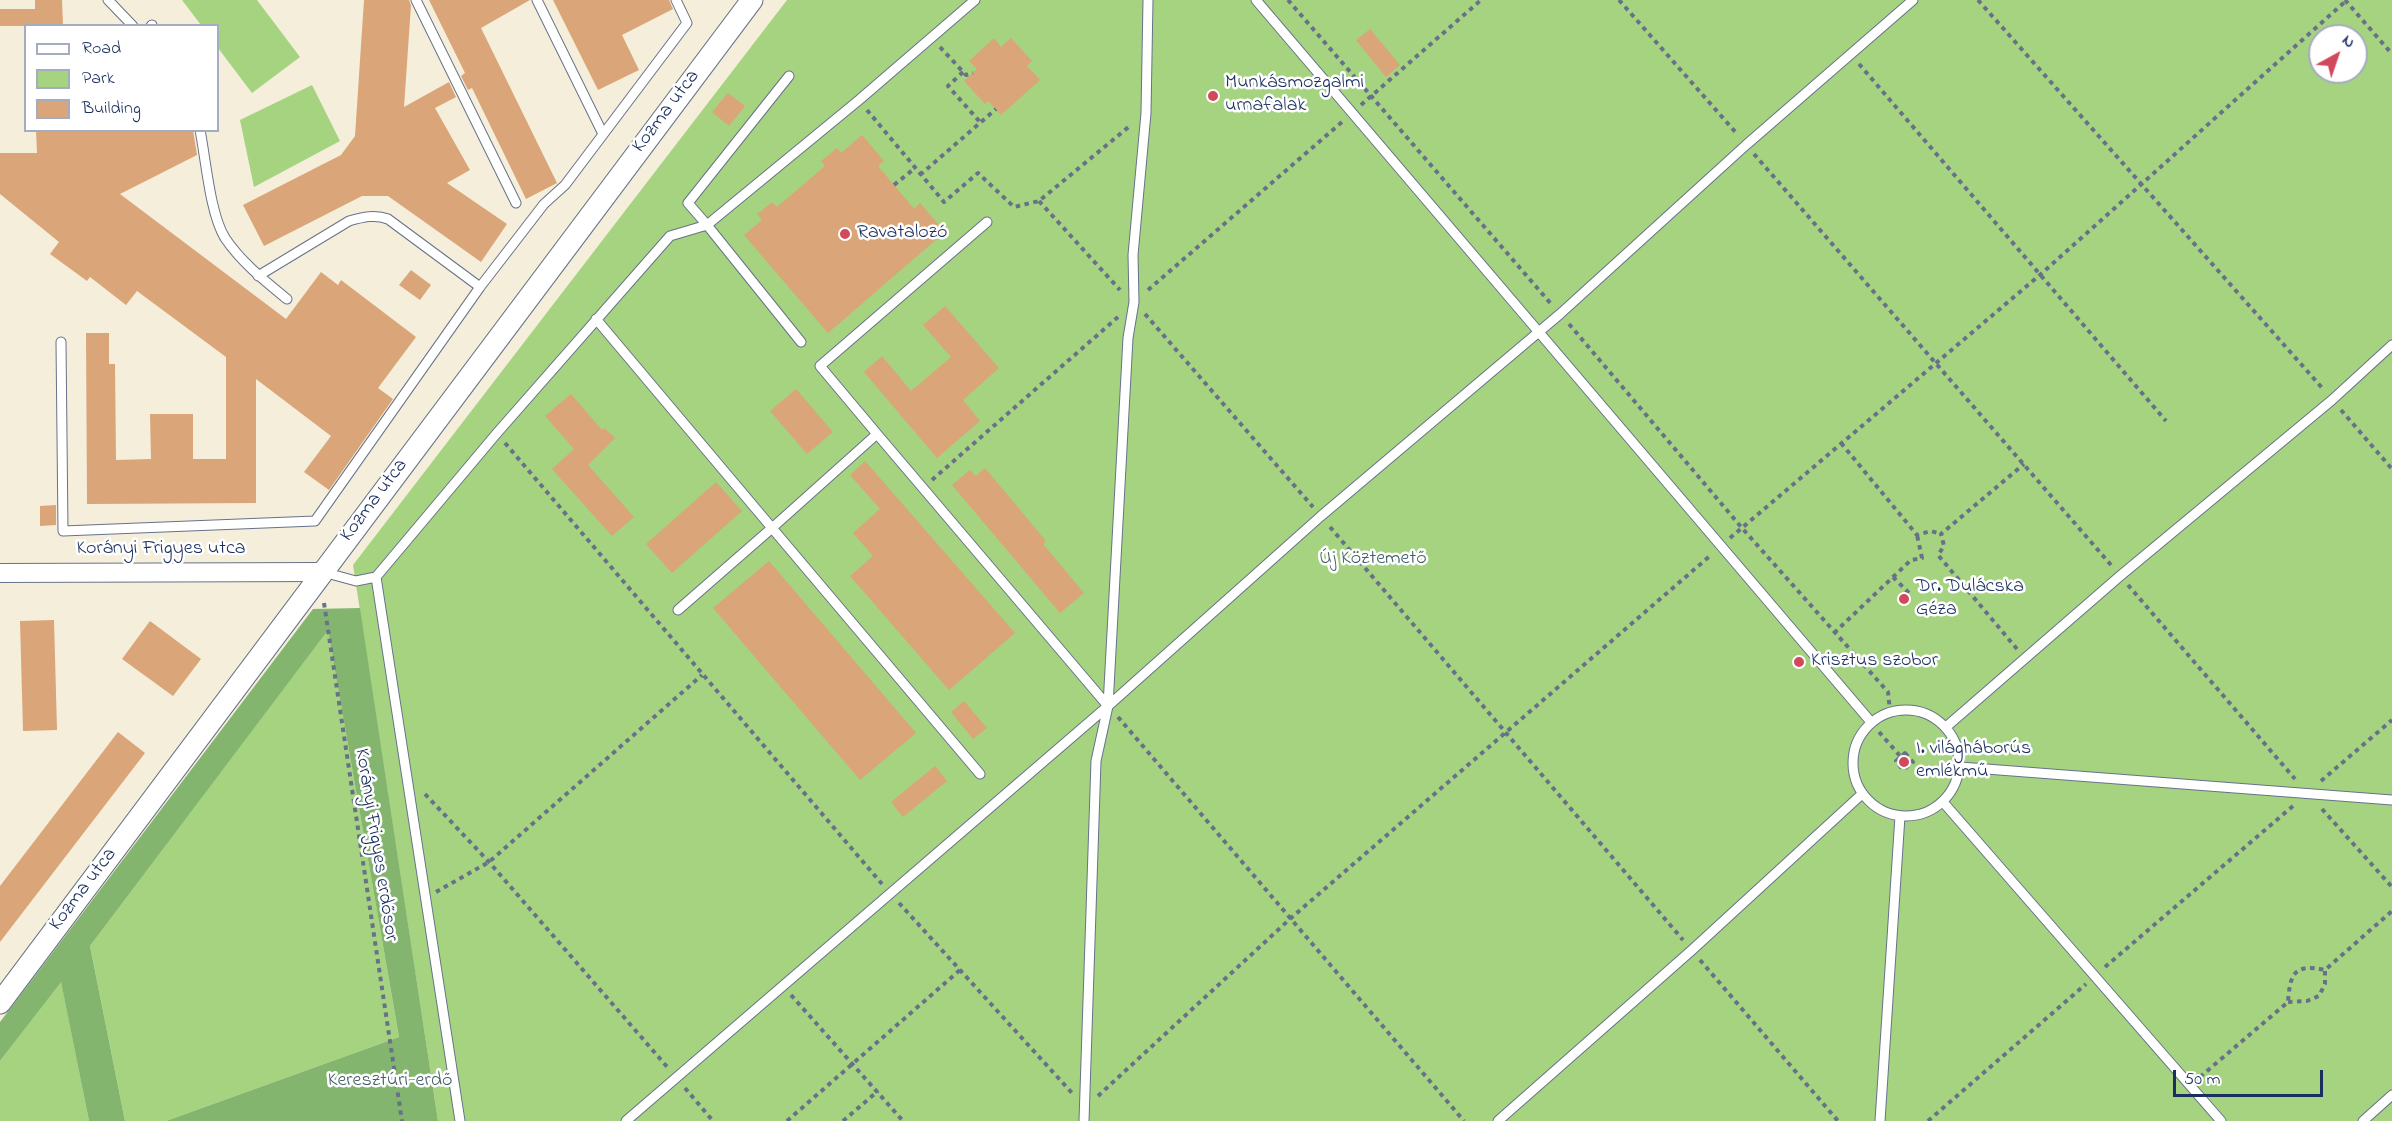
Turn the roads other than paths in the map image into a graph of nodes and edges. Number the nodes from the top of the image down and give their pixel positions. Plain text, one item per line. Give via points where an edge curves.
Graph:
1 (108, 0) edge
2 (416, 0) edge
3 (537, 0) edge
4 (676, 0) edge
5 (752, 0) edge
6 (975, 0) edge
7 (1148, 0) edge
8 (1256, 0) edge
9 (1913, 0) edge
10 (131, 24) edge
11 (789, 76) dead end
12 (200, 132) edge
13 (603, 134) junction
14 (516, 203) dead end
15 (987, 222) dead end
16 (707, 225) junction
17 (258, 276) junction
18 (480, 287) junction
19 (287, 299) dead end
20 (596, 319) junction
21 (1540, 331) junction
22 (61, 342) dead end
23 (801, 342) dead end
24 (2392, 345) edge
25 (878, 434) junction
26 (772, 528) junction
27 (322, 572) junction
28 (0, 573) edge
29 (376, 577) junction
30 (678, 610) dead end
31 (1108, 706) junction
32 (1871, 722) junction
33 (1946, 727) junction
34 (1960, 767) junction
35 (980, 774) dead end
36 (1863, 794) junction
37 (2392, 801) edge
38 (1943, 802) junction
39 (1900, 816) junction
40 (0, 1003) edge
41 (2392, 1095) edge
42 (460, 1121) edge
43 (626, 1121) edge
44 (1084, 1121) edge
45 (1498, 1121) edge
46 (1880, 1121) edge
47 (2221, 1121) edge
48 (2363, 1121) edge

1 - 10 lane
2 - 14 lane
3 - 13 lane
4 - 13 lane via 687,23
5 - 27 street, Kozma utca
6 - 16 lane
7 - 31 lane via 1146,113 1133,255 1134,302 1128,338
8 - 21 lane
9 - 21 lane
11 - 16 lane via 687,203
12 - 17 lane via 215,215 224,237
13 - 18 lane
15 - 25 lane via 820,366
16 - 20 lane via 670,236
16 - 23 lane
17 - 18 lane via 349,221 381,216
17 - 19 lane
18 - 22 lane via 315,521 63,531
20 - 26 lane
20 - 29 lane
21 - 31 lane via 1321,516
21 - 32 lane
24 - 33 lane
25 - 26 lane
25 - 31 lane
26 - 30 lane
26 - 35 lane
27 - 28 street, Korányi Frigyes utca
27 - 29 lane via 356,581
27 - 40 street, Kozma utca
29 - 42 lane
31 - 43 lane
31 - 44 lane via 1096,761
32 - 33 lane via 1890,711 1911,709 1929,714
32 - 36 lane via 1857,740 1853,758 1854,776
33 - 34 lane via 1957,746
34 - 37 lane
34 - 38 lane via 1954,787
36 - 39 lane via 1878,808
36 - 45 lane
38 - 39 lane via 1923,814
38 - 47 lane
39 - 46 lane
41 - 48 lane

